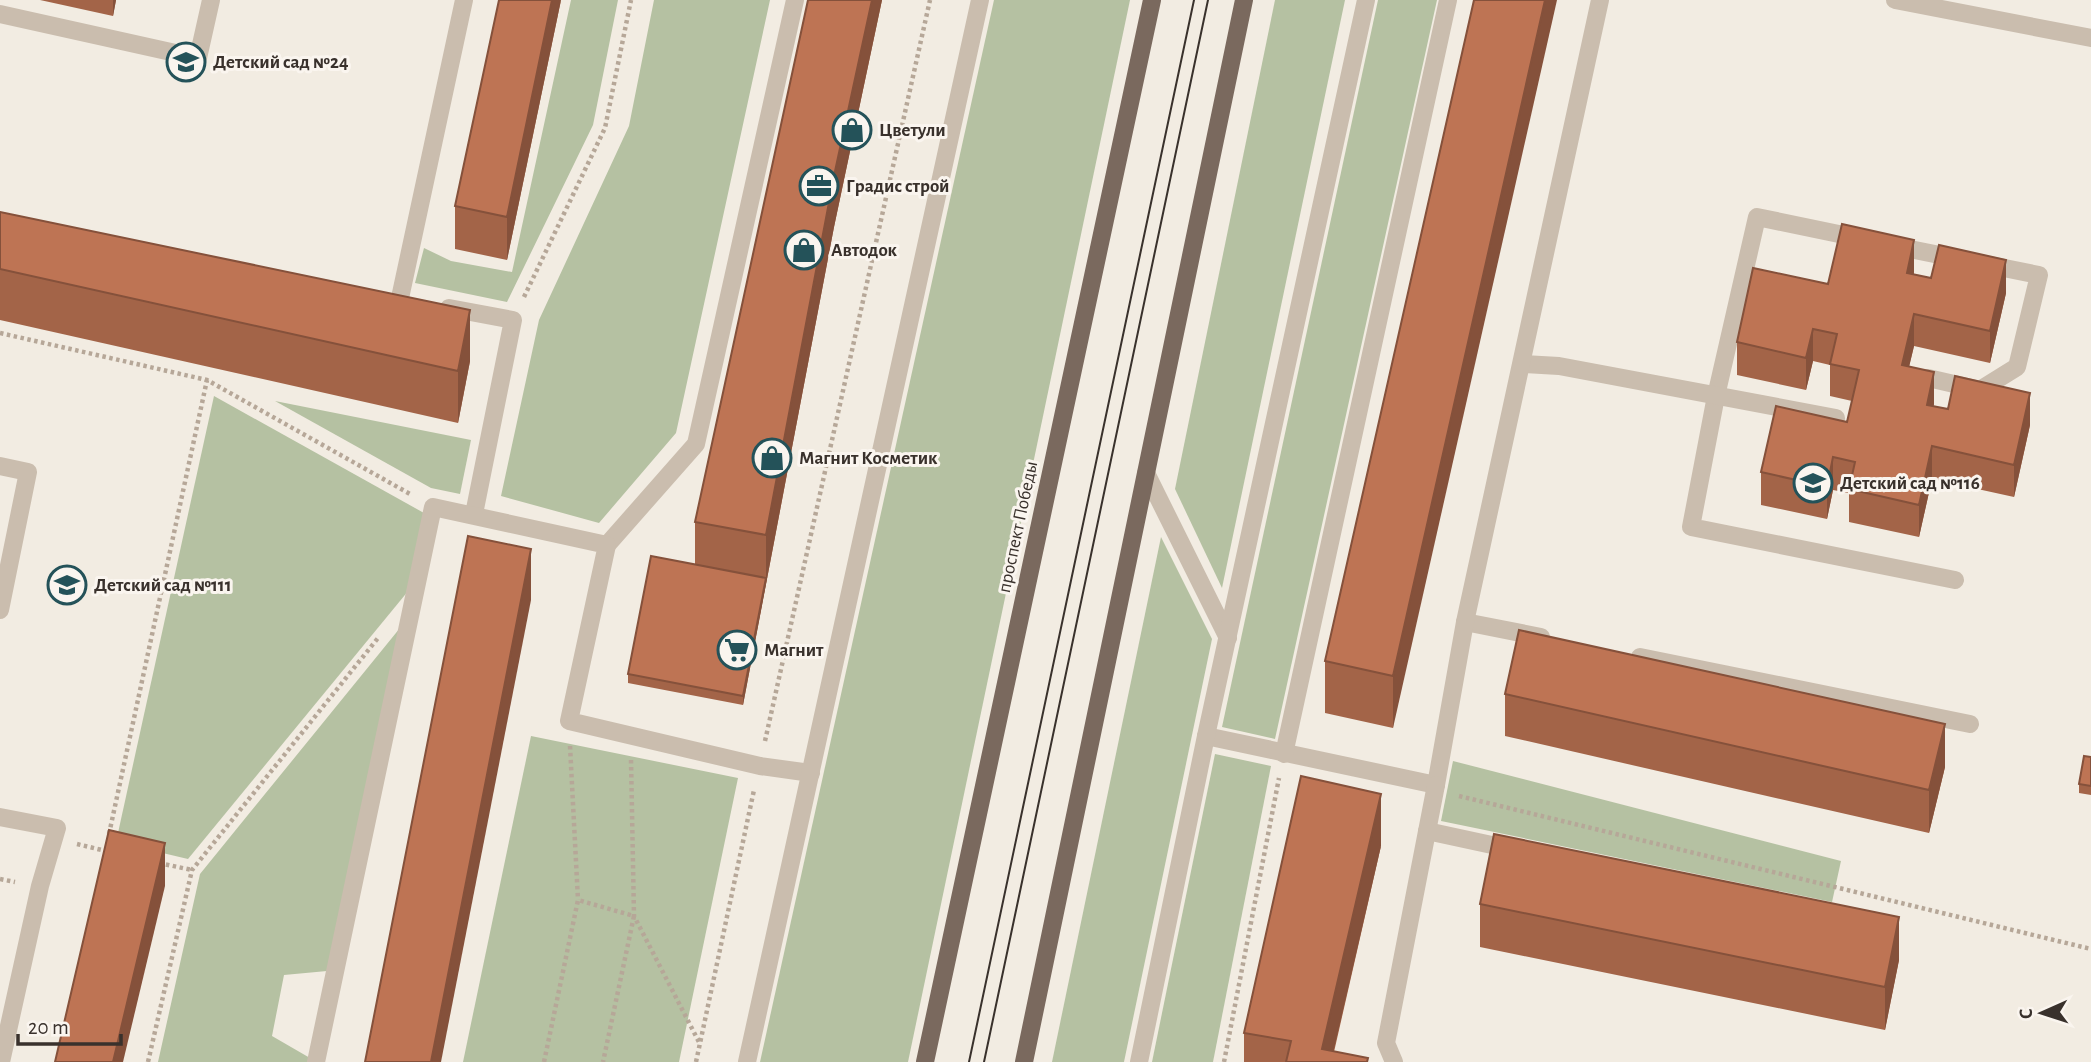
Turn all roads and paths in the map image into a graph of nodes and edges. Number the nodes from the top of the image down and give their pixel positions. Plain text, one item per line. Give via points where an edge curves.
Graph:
1 (211, 0) edge
2 (464, 0) edge
3 (631, 0) edge
4 (795, 0) edge
5 (930, 0) edge
6 (980, 0) edge
7 (1152, 0) edge
8 (1244, 0) edge
9 (1366, 0) edge
10 (1448, 0) edge
11 (1600, 0) edge
12 (1895, 0) edge
13 (0, 14) edge
14 (2091, 38) edge
15 (399, 298) edge
16 (437, 305) edge
17 (513, 320) junction
18 (0, 333) edge
19 (1522, 364) junction
20 (1928, 378) edge
21 (207, 380) junction
22 (1716, 396) junction
23 (1836, 418) edge
24 (0, 466) edge
25 (1146, 473) junction
26 (433, 507) junction
27 (474, 513) junction
28 (607, 545) junction
29 (1955, 580) dead end
30 (0, 610) edge
31 (1465, 622) junction
32 (379, 636) dead end
33 (1228, 638) junction
34 (1561, 641) edge
35 (1629, 655) edge
36 (569, 721) junction
37 (1970, 724) dead end
38 (636, 736) junction
39 (1206, 736) junction
40 (1284, 754) junction
41 (760, 766) junction
42 (811, 773) junction
43 (1436, 788) junction
44 (0, 817) edge
45 (1427, 831) junction
46 (54, 839) junction
47 (105, 850) junction
48 (118, 853) edge
49 (1535, 855) edge
50 (155, 862) edge
51 (192, 870) junction
52 (578, 900) junction
53 (634, 916) junction
54 (2091, 949) edge
55 (700, 1044) junction
56 (1, 1062) edge
57 (148, 1062) edge
58 (316, 1062) edge
59 (544, 1062) edge
60 (603, 1062) edge
61 (696, 1062) edge
62 (747, 1062) edge
63 (925, 1062) edge
64 (1024, 1062) edge
65 (1139, 1062) edge
66 (1224, 1062) edge
67 (1394, 1062) edge

1 - 13 street via 198,58
2 - 15 street
3 - 17 path via 605,128
4 - 28 street via 696,444
5 - 41 path
6 - 42 street
7 - 63 main road, проспект Победы
8 - 25 main road
9 - 33 street
10 - 40 street
11 - 19 street
12 - 14 street
16 - 17 street
17 - 27 street
18 - 21 path
19 - 22 street via 1559,366
19 - 31 street
20 - 22 street via 1980,390 2017,367 2039,275 1757,217
21 - 26 path
21 - 47 path
22 - 23 street
22 - 29 street via 1691,527
24 - 30 street via 28,472
25 - 33 street
25 - 64 main road
26 - 27 street
26 - 58 street
27 - 28 street
28 - 36 street
31 - 34 street
31 - 43 street
32 - 51 path
33 - 39 street
35 - 37 street
36 - 38 street
36 - 52 path
38 - 41 street
38 - 53 path via 631,759
39 - 40 street
39 - 65 street
40 - 43 street
40 - 66 path
41 - 42 street
41 - 55 path
42 - 62 street
43 - 45 street
43 - 54 path
44 - 46 street via 57,828
45 - 49 street
45 - 67 street via 1386,1043
46 - 47 path
46 - 56 street
47 - 48 path
50 - 51 path
51 - 57 path
52 - 53 path
52 - 59 path
53 - 55 path
53 - 60 path
55 - 61 path

